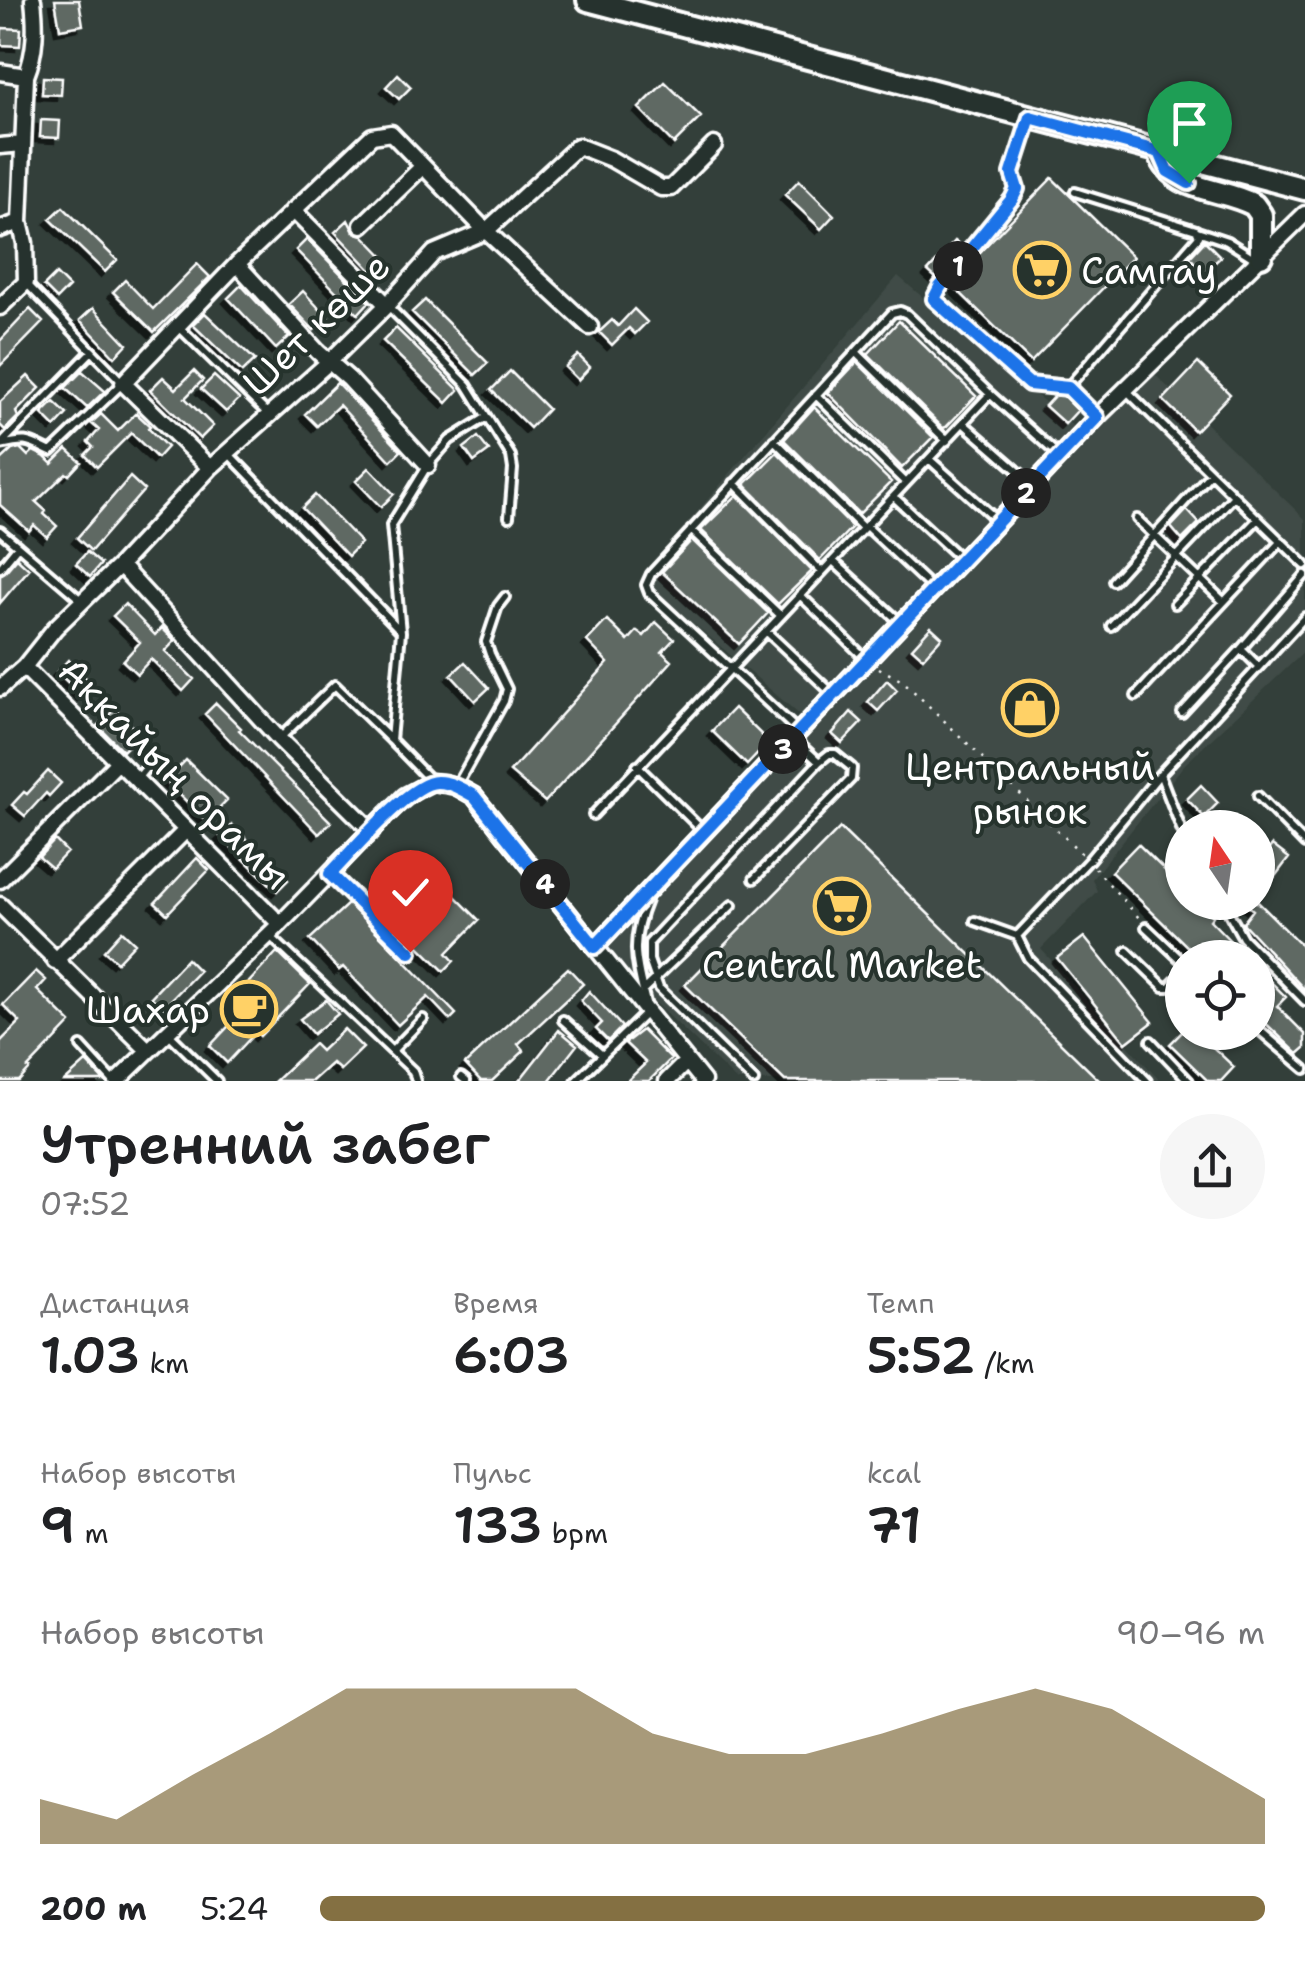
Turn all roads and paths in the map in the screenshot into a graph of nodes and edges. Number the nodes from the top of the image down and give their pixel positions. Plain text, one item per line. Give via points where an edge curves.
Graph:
1 (33, 0) edge
2 (588, 0) edge
3 (0, 72) edge
4 (26, 76) junction
5 (1030, 117) junction
6 (23, 144) junction
7 (714, 145) dead end
8 (0, 146) edge
9 (1160, 152) junction
10 (423, 166) junction
11 (1305, 189) edge
12 (1074, 192) dead end
13 (293, 210) junction
14 (1305, 214) edge
15 (20, 222) junction
16 (362, 225) dead end
17 (0, 229) edge
18 (1196, 230) junction
19 (486, 231) junction
20 (1260, 258) junction
21 (237, 264) junction
22 (26, 282) junction
23 (387, 305) junction
24 (0, 307) edge
25 (176, 325) junction
26 (590, 327) dead end
27 (92, 351) junction
28 (856, 352) junction
29 (329, 362) junction
30 (123, 382) junction
31 (1068, 388) junction
32 (1125, 389) junction
33 (990, 394) junction
34 (816, 395) junction
35 (269, 414) junction
36 (487, 416) junction
37 (1097, 417) junction
38 (964, 424) junction
39 (774, 440) junction
40 (946, 441) junction
41 (0, 445) edge
42 (227, 452) junction
43 (1060, 457) junction
44 (930, 459) junction
45 (428, 465) junction
46 (210, 468) junction
47 (1212, 474) junction
48 (734, 483) junction
49 (906, 483) junction
50 (1034, 484) junction
51 (894, 496) junction
52 (1234, 496) junction
53 (509, 517) dead end
54 (1137, 519) dead end
55 (1258, 519) junction
56 (999, 522) junction
57 (865, 527) junction
58 (691, 530) junction
59 (0, 531) edge
60 (1156, 535) junction
61 (1281, 541) junction
62 (18, 546) junction
63 (1177, 556) junction
64 (962, 560) junction
65 (833, 561) junction
66 (120, 565) junction
67 (1305, 565) edge
68 (0, 568) edge
69 (822, 572) junction
70 (1305, 575) edge
71 (1199, 579) junction
72 (1113, 581) dead end
73 (934, 590) junction
74 (800, 595) junction
75 (506, 598) dead end
76 (83, 602) junction
77 (1224, 602) junction
78 (1174, 604) dead end
79 (780, 616) junction
80 (1305, 617) edge
81 (902, 624) junction
82 (1110, 626) dead end
83 (766, 631) junction
84 (401, 632) junction
85 (1240, 649) junction
86 (867, 660) junction
87 (24, 667) junction
88 (731, 668) junction
89 (1259, 668) junction
90 (0, 688) edge
91 (834, 695) junction
92 (1136, 696) dead end
93 (1182, 713) dead end
94 (796, 735) junction
95 (279, 739) junction
96 (391, 740) junction
97 (118, 762) junction
98 (819, 762) junction
99 (637, 766) junction
100 (158, 772) dead end
101 (1160, 774) junction
102 (136, 780) junction
103 (432, 782) junction
104 (456, 786) junction
105 (1258, 796) dead end
106 (1174, 810) edge
107 (593, 815) dead end
108 (186, 830) junction
109 (372, 832) junction
110 (704, 832) junction
111 (1305, 844) edge
112 (1089, 860) junction
113 (330, 874) junction
114 (754, 879) dead end
115 (0, 880) edge
116 (654, 885) junction
117 (732, 904) dead end
118 (3, 912) edge
119 (1233, 920) edge
120 (976, 921) dead end
121 (1146, 927) joint
122 (274, 930) junction
123 (1017, 936) junction
124 (1165, 945) edge
125 (595, 947) junction
126 (1126, 950) dead end
127 (410, 952) dead end
128 (55, 961) junction
129 (656, 979) junction
130 (1165, 987) edge
131 (643, 990) junction
132 (1305, 1001) edge
133 (648, 1012) junction
134 (423, 1019) dead end
135 (563, 1020) dead end
136 (168, 1033) junction
137 (1151, 1040) dead end
138 (1275, 1043) edge
139 (81, 1046) dead end
140 (148, 1050) junction
141 (392, 1051) junction
142 (602, 1055) junction
143 (687, 1061) junction
144 (1305, 1069) edge
145 (115, 1081) edge
146 (217, 1081) edge
147 (416, 1081) edge
148 (576, 1081) edge
149 (667, 1081) edge
150 (703, 1081) edge
151 (754, 1081) edge
152 (1146, 1081) edge
153 (1190, 1081) edge

1 - 4 street via 33,59
2 - 5 main road
3 - 4 street
4 - 6 street
5 - 9 main road
5 - 31 lane via 1012,173 1012,199 934,299 1029,384
6 - 8 street
6 - 15 street
7 - 19 street, Шет көше via 671,188 578,146
9 - 11 main road
9 - 20 main road via 1177,178 1254,205
10 - 13 street via 391,133 372,136
10 - 16 street
10 - 19 street
12 - 18 lane
13 - 21 street
13 - 23 street
14 - 20 street
15 - 17 street
15 - 22 street
18 - 20 lane
18 - 31 lane via 1199,236
19 - 23 street, Шет көше via 434,253
19 - 26 street
20 - 32 street
21 - 25 street
21 - 29 street
22 - 24 street
22 - 27 lane
23 - 29 street, Шет көше
23 - 36 lane via 467,386
25 - 30 street
25 - 35 lane
27 - 30 lane
27 - 41 lane
28 - 33 lane via 900,311
28 - 34 lane
28 - 40 lane
29 - 35 street, Шет көше
29 - 45 street
30 - 41 lane via 51,452 33,441
30 - 46 street
31 - 37 lane
32 - 37 street
32 - 47 lane
33 - 38 lane
33 - 43 lane
34 - 39 lane
34 - 49 lane
35 - 42 street, Шет көше
36 - 45 lane via 450,440
36 - 53 lane via 511,456
37 - 43 street
38 - 40 lane
38 - 50 lane
39 - 48 lane
39 - 57 lane
40 - 44 lane
42 - 46 street, Шет көше
42 - 84 lane
43 - 50 street
44 - 49 lane
44 - 56 lane
45 - 84 lane via 391,526
46 - 66 street, Шет көше
47 - 52 lane
47 - 60 lane
48 - 58 lane
48 - 69 lane
49 - 51 lane
50 - 56 street
51 - 57 lane
51 - 64 lane
52 - 55 lane
52 - 63 lane
54 - 60 lane
55 - 61 lane
55 - 71 lane
56 - 64 street
57 - 65 lane
57 - 73 lane
58 - 79 lane
58 - 88 lane via 646,585
59 - 62 lane
60 - 63 lane
60 - 72 lane
61 - 67 lane
61 - 77 lane
62 - 68 lane
62 - 76 lane
63 - 71 lane
63 - 82 lane
64 - 73 street
65 - 69 lane
65 - 81 lane
66 - 76 street, Шет көше
66 - 95 street
69 - 74 lane
70 - 85 lane
71 - 77 lane
71 - 78 lane
73 - 81 street
74 - 79 lane
74 - 86 lane
75 - 104 lane via 486,642 507,689 504,701
76 - 87 street, Шет көше
77 - 92 lane
79 - 83 lane
80 - 89 lane
81 - 86 street
83 - 88 lane
83 - 91 lane
84 - 96 lane
85 - 89 lane
85 - 93 lane
86 - 91 street
86 - 112 path via 904,682
87 - 90 street, Шет көше
87 - 97 street, Аққайың орамы
88 - 94 lane
88 - 99 lane
89 - 101 lane
91 - 94 street
94 - 98 lane
94 - 110 street
95 - 96 lane via 335,685
95 - 109 street
96 - 103 lane
97 - 102 street, Аққайың орамы
97 - 115 street
98 - 114 lane via 836,754 853,773
98 - 129 lane via 650,943
99 - 107 lane
99 - 110 lane
100 - 102 lane via 149,764
101 - 106 lane
101 - 112 lane
102 - 108 street, Аққайың орамы
103 - 104 street
103 - 109 street via 404,796
104 - 125 street via 474,796
105 - 111 lane
108 - 122 street, Аққайың орамы
108 - 128 street
109 - 113 street
110 - 116 street
112 - 121 path
112 - 123 lane
113 - 122 street
113 - 127 lane
116 - 125 street
116 - 131 lane via 634,945
117 - 129 lane
118 - 128 street
119 - 132 lane
120 - 123 lane
121 - 124 lane
122 - 136 street
122 - 141 lane
123 - 152 lane via 1028,958
125 - 133 street
126 - 130 lane
128 - 140 street
129 - 131 lane
129 - 151 lane
131 - 133 lane
133 - 142 lane
133 - 143 street
134 - 141 lane
135 - 142 lane
136 - 140 street
136 - 146 lane
137 - 153 lane
138 - 144 lane
139 - 145 lane
140 - 145 street
141 - 147 lane
142 - 148 lane
143 - 149 street
143 - 150 street

